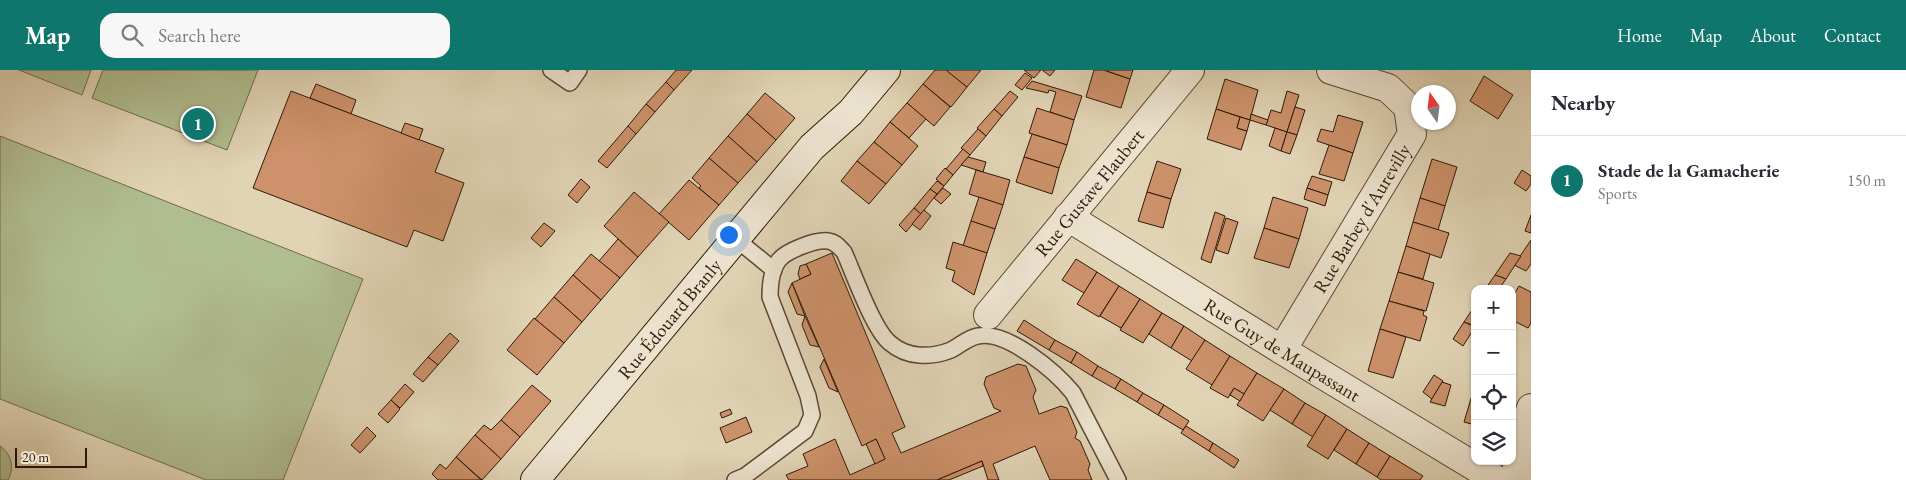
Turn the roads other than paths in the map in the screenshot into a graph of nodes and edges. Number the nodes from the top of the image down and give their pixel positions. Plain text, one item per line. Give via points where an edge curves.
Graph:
1 (551, 70) edge
2 (579, 70) edge
3 (886, 70) edge
4 (1190, 70) edge
5 (1331, 70) edge
6 (1068, 218) junction
7 (736, 239) junction
8 (774, 270) junction
9 (982, 325) junction
10 (1282, 350) junction
11 (1531, 408) edge
12 (535, 480) edge
13 (735, 480) edge
14 (1118, 480) edge
15 (1497, 480) edge
16 (1517, 480) edge

1 - 2 lane via 570,83
3 - 7 street, Rue Édouard Branly via 851,112 812,147
4 - 6 street, Rue Gustave Flaubert
5 - 10 street, Rue Barbey d'Aurevilly via 1388,88 1408,107 1412,134
6 - 9 street, Rue Gustave Flaubert
6 - 10 street, Rue Guy de Maupassant
7 - 8 lane
7 - 12 street, Rue Édouard Branly
8 - 9 lane via 778,260 789,252 818,242 835,243 844,252 879,330 890,344 920,357 950,350
8 - 13 lane via 770,297 808,396 812,415 805,431
9 - 14 lane via 1063,381
10 - 15 street, Rue Guy de Maupassant
11 - 16 street via 1517,453

